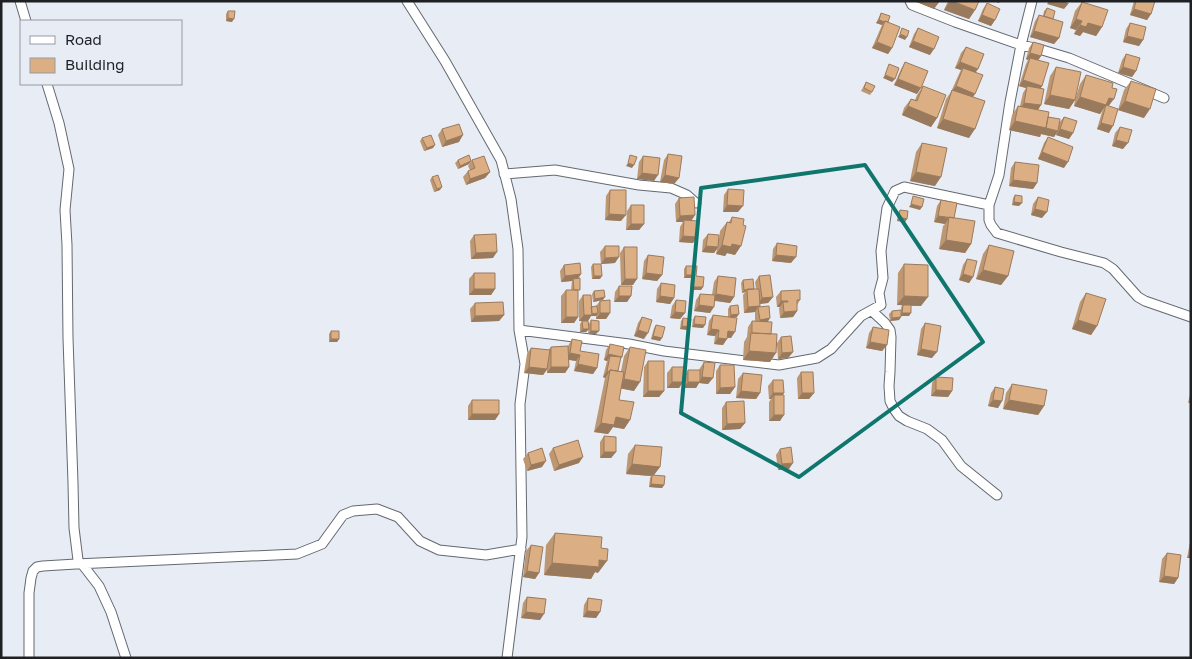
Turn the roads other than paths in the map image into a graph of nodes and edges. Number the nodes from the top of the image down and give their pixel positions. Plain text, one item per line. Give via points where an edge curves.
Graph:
1 (20, 1) edge
2 (408, 1) edge
3 (910, 1) edge
4 (1032, 1) edge
5 (26, 20) edge
6 (1020, 45) junction
7 (46, 85) edge
8 (1164, 98) dead end
9 (504, 174) junction
10 (696, 203) edge
11 (989, 205) junction
12 (872, 311) junction
13 (1191, 317) edge
14 (519, 330) junction
15 (997, 495) dead end
16 (520, 550) junction
17 (79, 564) junction
18 (29, 658) edge
19 (126, 658) edge
20 (507, 658) edge

1 - 5 street
2 - 9 street via 501,160
3 - 6 street via 912,5 938,16
4 - 6 street
6 - 8 street via 1069,58
6 - 11 street via 999,175
7 - 17 street via 69,169 65,210 68,338 74,528
9 - 10 street via 555,170 671,188
9 - 14 street via 518,249
11 - 12 street via 904,187 895,191 887,208 880,251 881,305
11 - 13 street via 989,220 997,233 1104,263 1138,297
12 - 14 street via 861,316 817,358 779,365
12 - 15 street via 890,330 889,386 894,409 906,421 927,429 942,440 961,466
14 - 16 street via 525,364 520,404
16 - 17 street via 486,555 438,550 420,541 398,517 377,509 353,510 343,515 322,544 298,554
16 - 20 street
17 - 18 street via 37,567 33,571
17 - 19 street via 99,586

